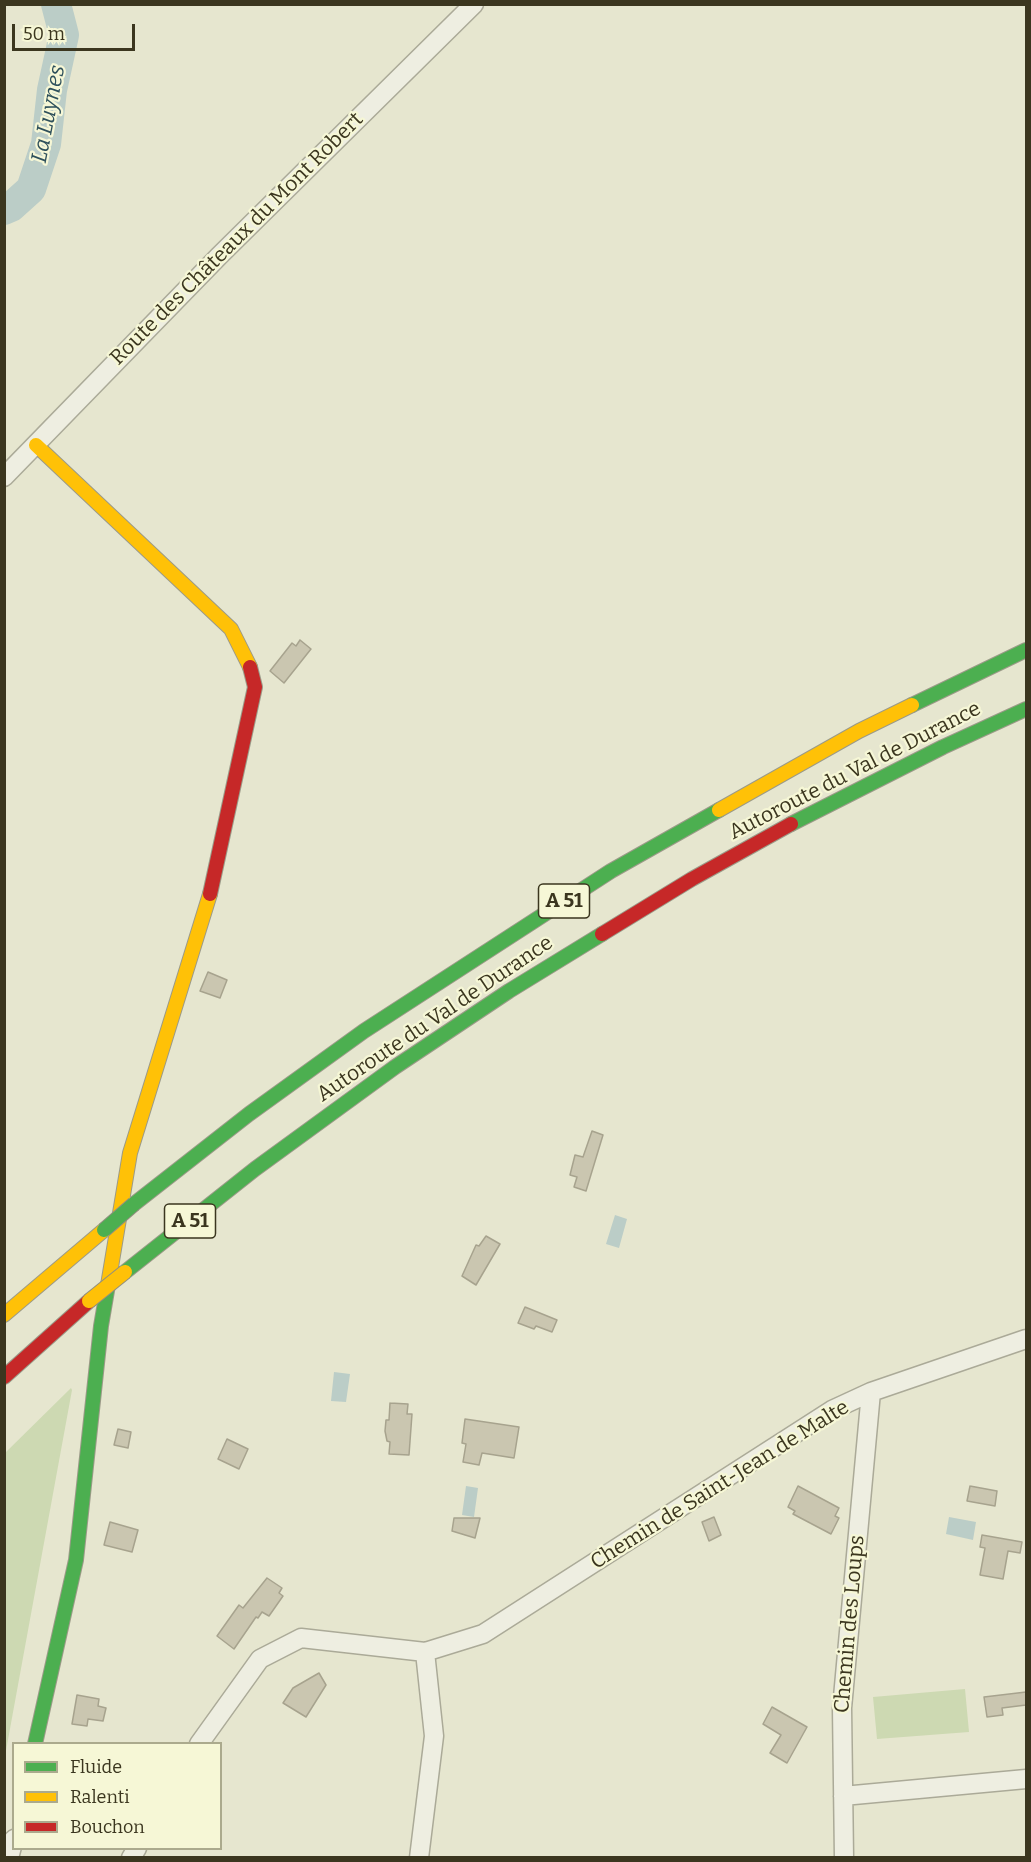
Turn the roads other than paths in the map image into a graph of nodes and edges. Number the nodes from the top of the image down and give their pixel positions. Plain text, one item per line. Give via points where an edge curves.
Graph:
1 (474, 4) edge
2 (36, 445) junction
3 (4, 477) edge
4 (1026, 650) edge
5 (1026, 711) edge
6 (4, 1315) edge
7 (1026, 1339) edge
8 (4, 1377) edge
9 (872, 1392) junction
10 (425, 1652) junction
11 (35, 1742) edge
12 (200, 1742) edge
13 (1026, 1779) edge
14 (843, 1796) junction
15 (418, 1857) edge
16 (844, 1857) edge

1 - 2 street, Route des Châteaux du Mont Robert via 219,255
2 - 3 street, Route des Châteaux du Mont Robert
2 - 11 main road via 231,629 248,659 255,687 206,913 130,1153 101,1326 76,1560
4 - 6 main road, Autoroute du Val de Durance / A 51, bridge via 859,731 601,877 364,1031 134,1204
5 - 8 main road, Autoroute du Val de Durance / A 51, bridge via 987,726 762,840 509,991 395,1067 255,1169 89,1301
7 - 9 street, Chemin de Saint-Jean de Malte
9 - 10 street, Chemin de Saint-Jean de Malte via 832,1410 483,1634
9 - 14 street, Chemin des Loups via 842,1708
10 - 12 street via 301,1638 260,1659
10 - 15 street via 435,1737
13 - 14 street
14 - 16 street, Chemin des Loups

